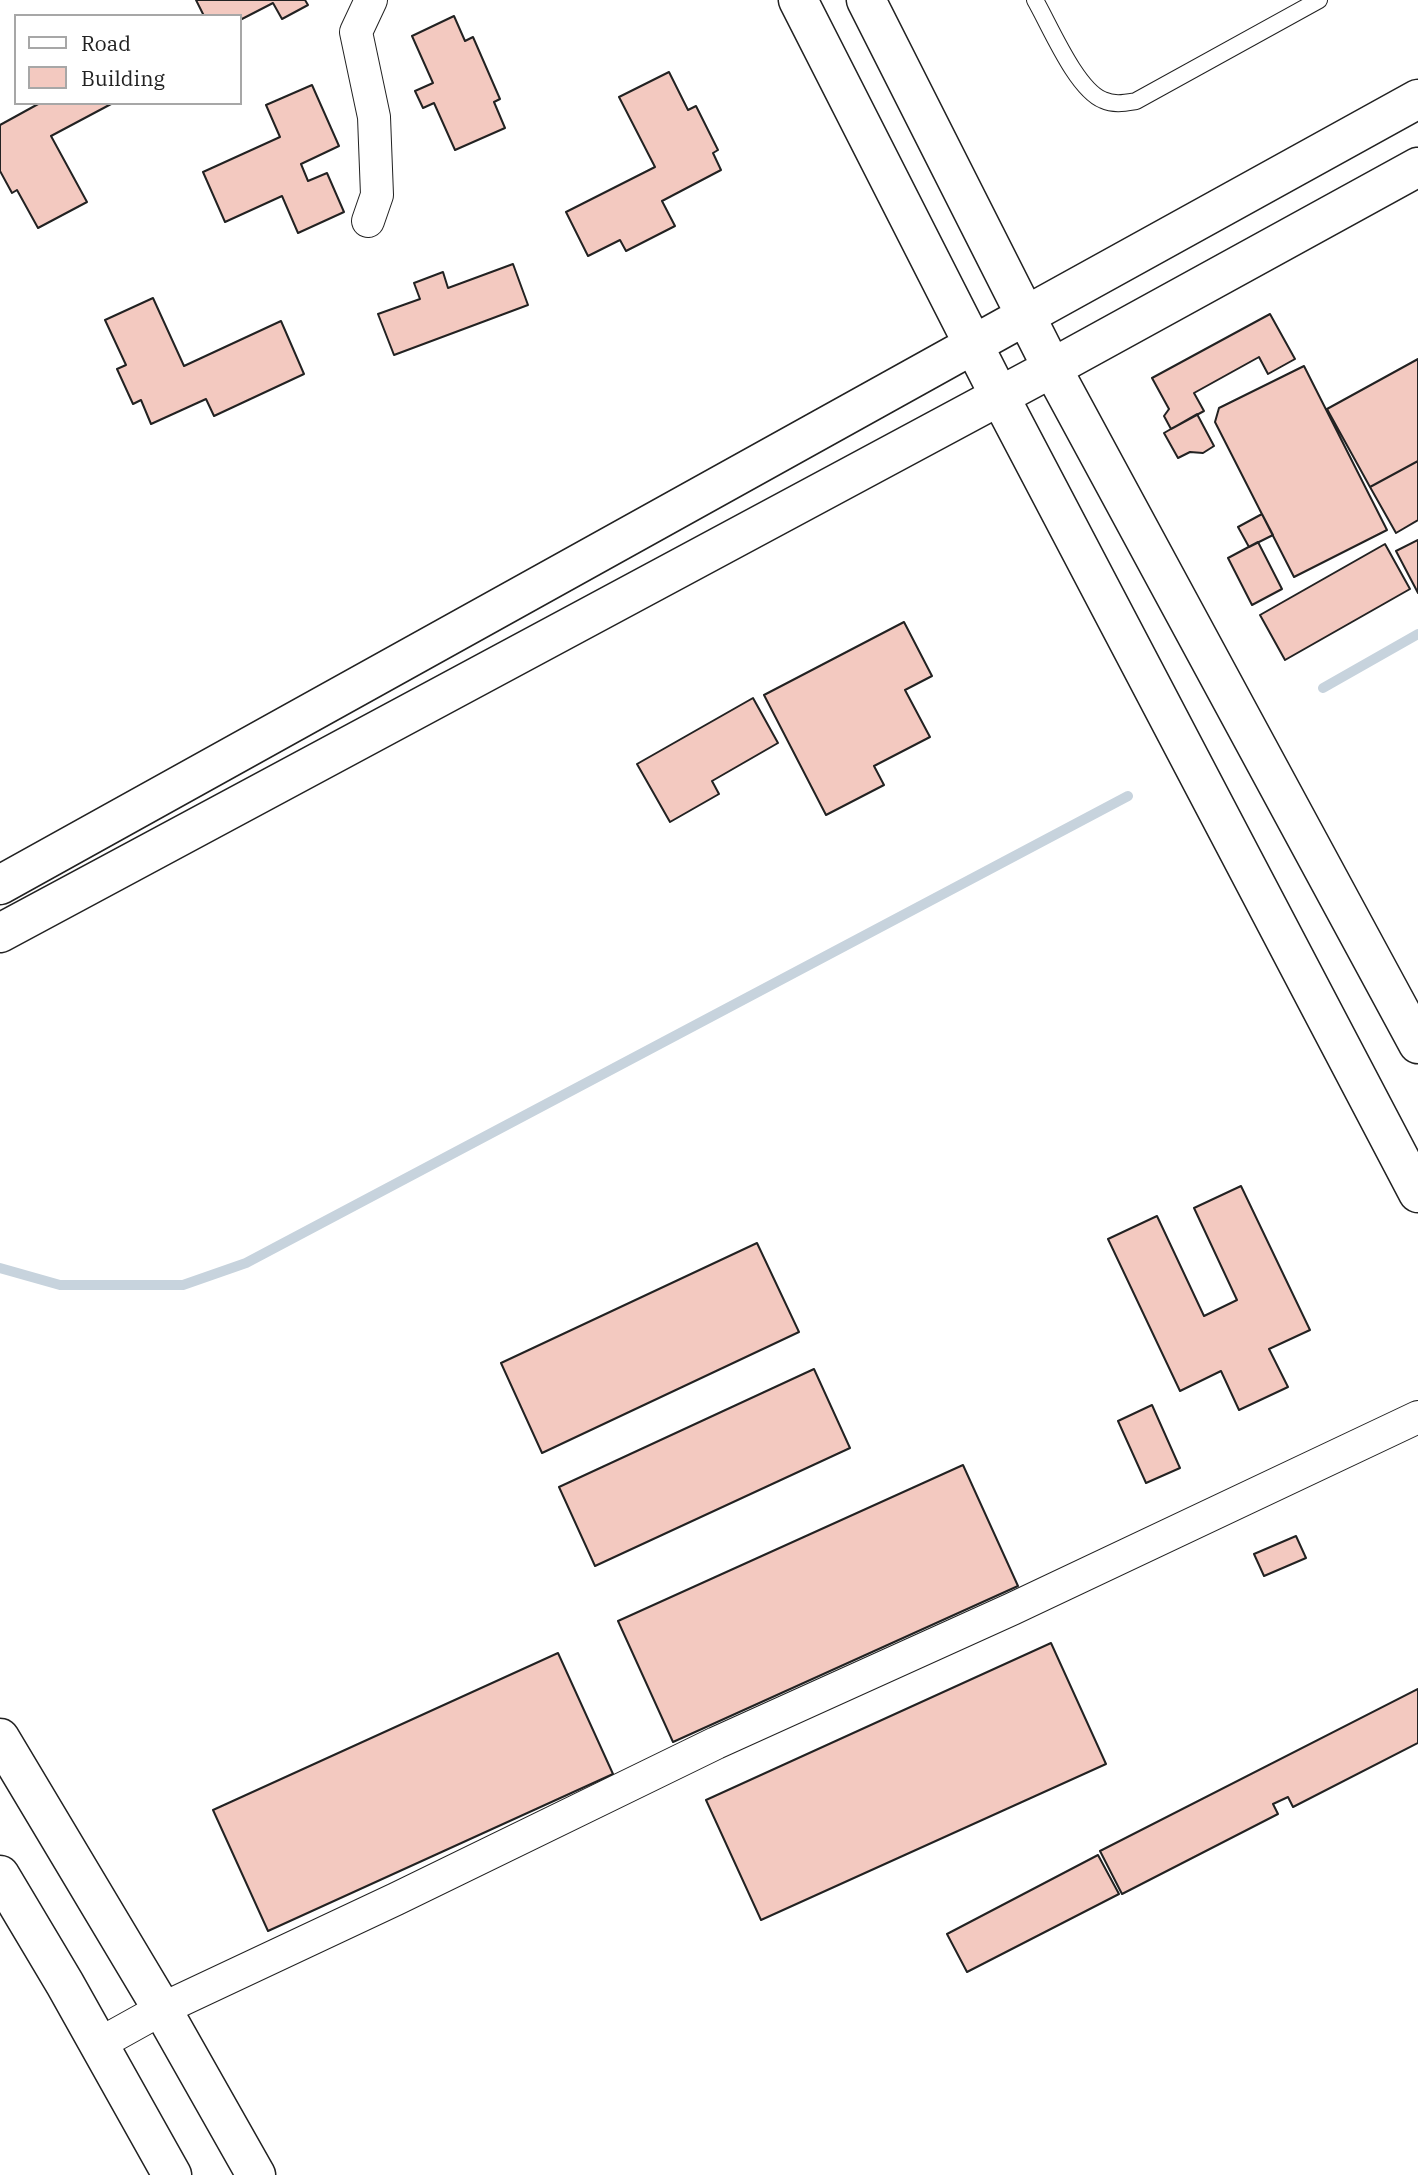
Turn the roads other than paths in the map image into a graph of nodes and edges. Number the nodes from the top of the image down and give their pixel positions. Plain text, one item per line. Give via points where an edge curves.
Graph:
1 (371, 0) edge
2 (798, 0) edge
3 (866, 0) edge
4 (1035, 0) edge
5 (1319, 0) edge
6 (1418, 99) edge
7 (1418, 167) edge
8 (368, 221) dead end
9 (1026, 316) junction
10 (972, 345) junction
11 (1052, 368) junction
12 (1000, 397) junction
13 (0, 885) edge
14 (0, 933) edge
15 (1418, 1044) edge
16 (1418, 1192) edge
17 (1418, 1417) edge
18 (0, 1738) edge
19 (0, 1875) edge
20 (162, 2009) junction
21 (99, 2045) junction
22 (172, 2175) edge
23 (256, 2175) edge

1 - 8 street via 356,32 374,117 377,195
2 - 10 main road
3 - 9 main road
4 - 5 lane via 1090,93 1120,104 1136,101
6 - 9 main road
7 - 11 main road
9 - 10 main road
9 - 11 main road
10 - 12 main road
10 - 13 main road
11 - 12 main road
11 - 15 main road
12 - 14 main road
12 - 16 main road
17 - 20 street via 716,1743
18 - 20 main road
19 - 21 main road
20 - 21 street
20 - 23 main road
21 - 22 main road

